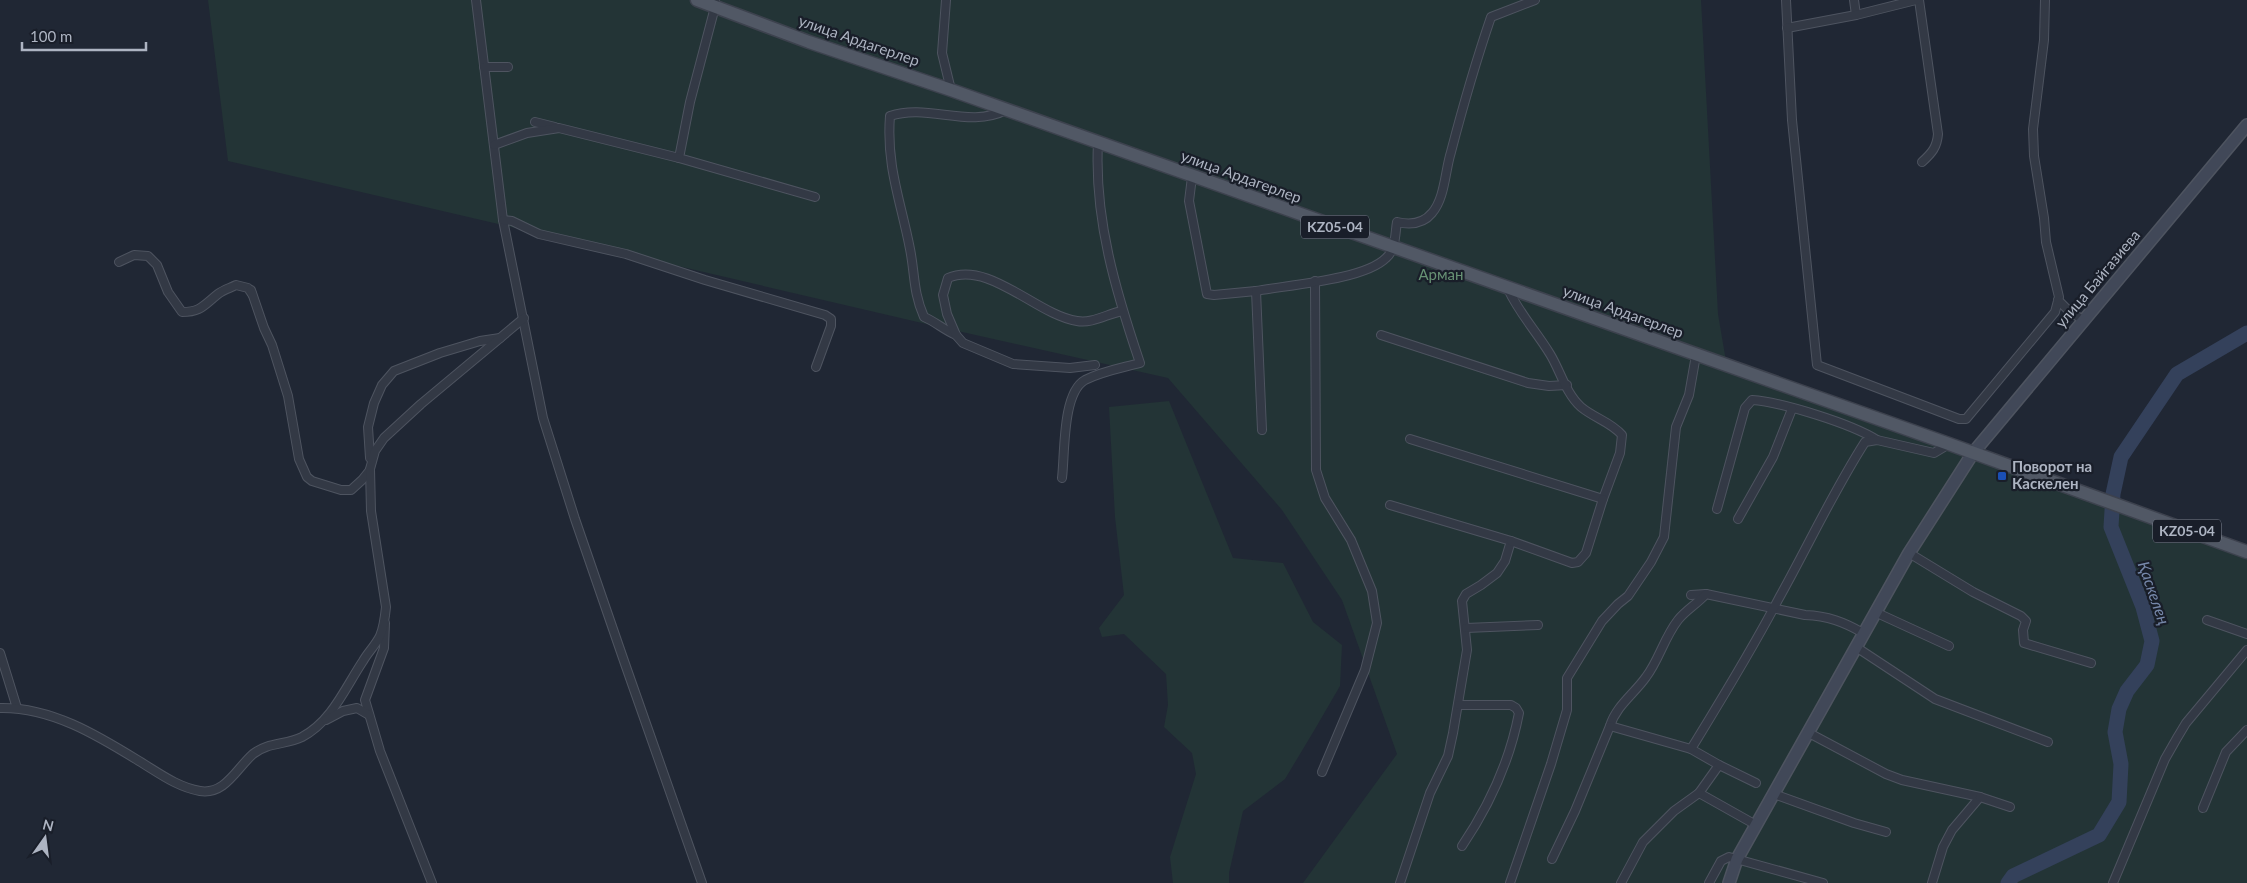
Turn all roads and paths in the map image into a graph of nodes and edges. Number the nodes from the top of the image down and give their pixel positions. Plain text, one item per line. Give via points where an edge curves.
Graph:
1 (476, 0) edge
2 (697, 0) edge
3 (946, 0) edge
4 (1535, 0) edge
5 (1786, 0) edge
6 (1854, 0) edge
7 (1917, 0) edge
8 (2045, 0) edge
9 (715, 3) edge
10 (1856, 14) junction
11 (1787, 28) junction
12 (484, 67) junction
13 (508, 67) dead end
14 (951, 90) junction
15 (1006, 110) junction
16 (536, 122) dead end
17 (2247, 124) edge
18 (559, 128) junction
19 (1098, 143) junction
20 (494, 145) junction
21 (679, 158) junction
22 (1922, 162) dead end
23 (1192, 177) junction
24 (816, 197) dead end
25 (504, 220) junction
26 (1393, 248) junction
27 (119, 262) dead end
28 (1315, 281) junction
29 (1508, 289) junction
30 (1256, 291) junction
31 (2058, 300) junction
32 (1122, 310) junction
33 (524, 318) junction
34 (2083, 320) junction
35 (956, 335) junction
36 (1381, 335) dead end
37 (502, 338) junction
38 (1696, 356) junction
39 (1095, 365) dead end
40 (816, 367) dead end
41 (1567, 385) junction
42 (1792, 409) junction
43 (1262, 430) dead end
44 (1410, 439) dead end
45 (1877, 440) junction
46 (1949, 444) junction
47 (1973, 453) junction
48 (370, 469) junction
49 (1062, 478) dead end
50 (1603, 499) junction
51 (1390, 505) dead end
52 (1717, 509) dead end
53 (1738, 520) dead end
54 (1511, 541) junction
55 (2247, 552) edge
56 (1909, 553) junction
57 (1706, 594) junction
58 (1691, 595) dead end
59 (1774, 608) junction
60 (1876, 612) junction
61 (385, 618) junction
62 (2207, 620) dead end
63 (1538, 625) dead end
64 (1466, 628) junction
65 (1863, 633) junction
66 (2247, 634) edge
67 (1950, 646) dead end
68 (1856, 647) junction
69 (2247, 650) edge
70 (0, 652) edge
71 (2091, 663) dead end
72 (1459, 705) junction
73 (0, 708) edge
74 (17, 708) junction
75 (369, 714) junction
76 (324, 720) junction
77 (1610, 726) junction
78 (2247, 730) edge
79 (1809, 733) junction
80 (2048, 742) dead end
81 (1691, 749) junction
82 (1720, 765) junction
83 (1322, 772) dead end
84 (1756, 783) dead end
85 (1699, 793) junction
86 (1774, 794) junction
87 (1980, 797) junction
88 (2010, 807) dead end
89 (2203, 808) dead end
90 (1756, 825) junction
91 (1886, 832) dead end
92 (1462, 846) dead end
93 (1552, 859) dead end
94 (1737, 859) junction
95 (432, 883) edge
96 (702, 883) edge
97 (1400, 883) edge
98 (1510, 883) edge
99 (1621, 883) edge
100 (1709, 883) edge
101 (1729, 883) edge
102 (1823, 883) edge
103 (1932, 883) edge
104 (2113, 883) edge

1 - 12 street
2 - 9 main road, улица Ардагерлер / KZ05-04
3 - 14 street via 942,53
4 - 26 street via 1491,16 1458,123 1439,200 1425,219 1407,224 1398,222
5 - 11 street
6 - 10 street
7 - 10 street
7 - 22 street via 1938,134 1937,145
8 - 31 street via 2044,40 2033,129 2034,156
9 - 14 main road, улица Ардагерлер / KZ05-04 via 817,45
9 - 21 street
10 - 11 street
11 - 31 street via 1798,188 1817,365 1959,420 1966,419 2055,312
12 - 13 street
12 - 20 street
14 - 15 main road, улица Ардагерлер / KZ05-04
15 - 19 main road, улица Ардагерлер / KZ05-04
15 - 35 street via 993,117 902,112 890,116 891,168 918,301 924,317
16 - 18 street
17 - 34 street, улица Байгазиева
18 - 20 street via 527,133
18 - 21 street
19 - 23 main road, улица Ардагерлер / KZ05-04
19 - 32 street via 1096,171 1101,213
20 - 25 street
21 - 24 street
23 - 26 main road, улица Ардагерлер / KZ05-04
23 - 30 street via 1189,202 1207,294
25 - 33 street
25 - 40 street via 539,234 626,254 825,316 831,319 831,326
26 - 28 street via 1388,257 1374,268
26 - 29 main road, улица Ардагерлер / KZ05-04
27 - 48 street via 134,255 148,256 157,265 168,292 182,312 194,312 219,292 236,285 248,288 272,345 288,396 299,459 307,477 341,490 351,490
28 - 30 street
28 - 83 street via 1316,470 1325,498 1351,540 1372,591 1377,623 1365,670
29 - 38 main road, улица Ардагерлер / KZ05-04
29 - 41 street via 1517,309 1533,327
30 - 43 street
31 - 34 street
32 - 35 street via 1088,322 1077,321 1062,317 997,282 958,274 948,278 943,295
32 - 49 street via 1140,363 1083,381 1071,400
33 - 37 street
33 - 96 street via 543,418 556,461
34 - 47 street, улица Байгазиева
35 - 39 street via 963,343 1013,364 1070,368
36 - 41 street via 1528,383
37 - 48 street via 445,382 384,438 375,451
37 - 48 street via 440,353 394,371 382,385 368,427
38 - 46 main road, улица Ардагерлер / KZ05-04
38 - 98 street via 1689,395 1676,427 1664,538 1628,596 1602,621 1567,678 1567,710
41 - 50 street via 1582,408 1616,428 1622,436 1620,453
42 - 45 street via 1858,430
42 - 52 street via 1752,400 1745,408
42 - 53 street via 1773,457
44 - 50 street
45 - 46 street via 1934,453
45 - 59 street via 1865,442 1846,472
46 - 47 main road, улица Ардагерлер / KZ05-04
47 - 55 main road, KZ05-04
47 - 56 street, улица Байгазиева
48 - 61 street via 371,510
50 - 54 street via 1586,553 1578,562
51 - 54 street
54 - 64 street via 1505,561 1497,572 1466,594 1462,601
56 - 60 street, улица Байгазиева
56 - 71 street via 1973,592 2022,616 2026,621 2024,643
57 - 58 street
57 - 59 street
57 - 77 street via 1677,622 1654,665 1617,712
59 - 65 street via 1839,620
59 - 81 street
60 - 65 street, улица Байгазиева
60 - 67 street
61 - 75 street via 384,648 365,700
61 - 76 street via 373,648
62 - 66 street
63 - 64 street
64 - 72 street via 1467,650
65 - 68 street, улица Байгазиева
68 - 79 street, улица Байгазиева
68 - 80 street via 1935,699
69 - 104 street via 2177,738
70 - 74 street
72 - 92 street via 1511,706 1520,713 1493,793
72 - 97 street via 1448,756 1430,793
73 - 74 street
74 - 76 street via 71,723 119,748 167,779 208,792 217,790 254,754 269,745 303,736
75 - 76 street via 357,708
75 - 95 street via 380,751
77 - 81 street
77 - 93 street
78 - 89 street via 2226,752
79 - 86 street, улица Байгазиева
79 - 87 street via 1902,780
81 - 82 street
82 - 84 street
82 - 85 street
85 - 90 street
85 - 99 street via 1674,811 1643,842
86 - 90 street, улица Байгазиева
86 - 91 street via 1854,824
87 - 88 street
87 - 103 street via 1947,839
90 - 94 street, улица Байгазиева
94 - 100 street via 1728,857 1721,860
94 - 101 street, улица Байгазиева
94 - 102 street

